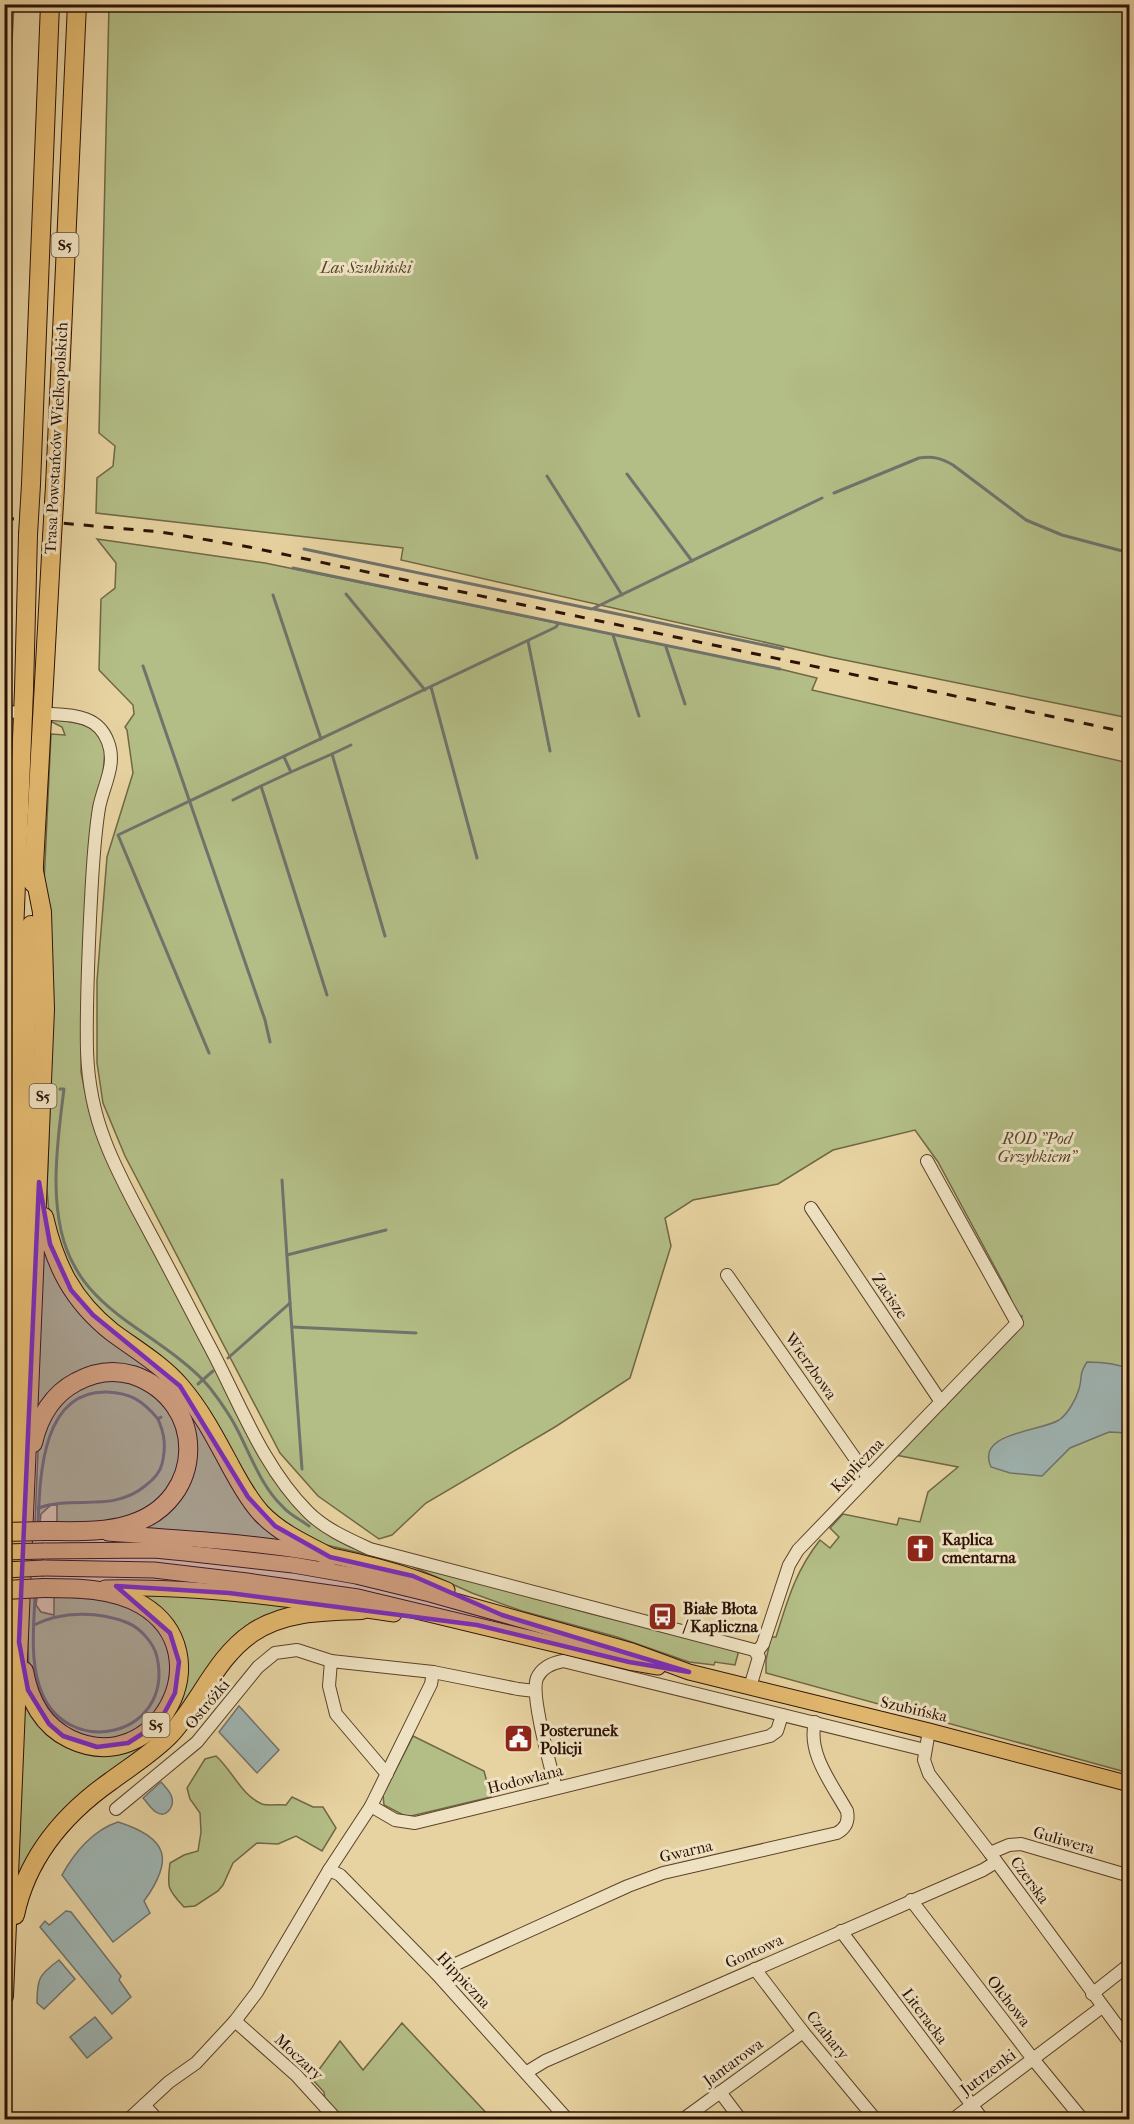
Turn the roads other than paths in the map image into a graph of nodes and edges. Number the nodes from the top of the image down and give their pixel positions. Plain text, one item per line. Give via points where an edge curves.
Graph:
1 (50, 4) edge
2 (77, 4) edge
3 (52, 714) dead end
4 (19, 810) junction
5 (33, 871) junction
6 (4, 910) edge
7 (927, 1161) dead end
8 (4, 1175) edge
9 (39, 1182) junction
10 (811, 1208) dead end
11 (727, 1275) dead end
12 (941, 1402) junction
13 (26, 1477) junction
14 (868, 1477) junction
15 (72, 1531) junction
16 (4, 1532) edge
17 (4, 1552) edge
18 (330, 1557) junction
19 (4, 1570) edge
20 (75, 1588) junction
21 (4, 1589) edge
22 (362, 1610) junction
23 (502, 1615) junction
24 (477, 1625) junction
25 (19, 1642) junction
26 (757, 1652) junction
27 (331, 1661) junction
28 (433, 1672) junction
29 (689, 1672) junction
30 (750, 1688) junction
31 (535, 1691) junction
32 (782, 1715) junction
33 (815, 1722) junction
34 (929, 1731) junction
35 (925, 1750) junction
36 (387, 1774) junction
37 (1130, 1784) edge
38 (556, 1788) junction
39 (371, 1806) junction
40 (116, 1809) dead end
41 (993, 1858) junction
42 (329, 1870) junction
43 (1130, 1876) edge
44 (912, 1900) junction
45 (841, 1931) junction
46 (6, 1958) junction
47 (1130, 1964) edge
48 (755, 1969) junction
49 (436, 1973) junction
50 (1092, 1994) junction
51 (4, 1996) edge
52 (1102, 2007) junction
53 (236, 2021) junction
54 (803, 2032) junction
55 (1130, 2043) edge
56 (1033, 2058) junction
57 (527, 2072) junction
58 (720, 2092) junction
59 (972, 2104) junction
60 (144, 2105) junction
61 (128, 2120) edge
62 (158, 2120) edge
63 (337, 2120) edge
64 (568, 2120) edge
65 (682, 2120) edge
66 (741, 2120) edge
67 (876, 2120) edge
68 (952, 2120) edge
69 (983, 2120) edge
70 (1083, 2120) edge

1 - 4 highway, Trasa Powstańców Wielkopolskich / S5, bridge
2 - 5 highway, Trasa Powstańców Wielkopolskich / S5, bridge
3 - 26 street via 76,715 96,724 111,753 96,829 88,956 87,1053 91,1093 104,1139 266,1457 290,1492 330,1529 370,1549
4 - 6 highway, S5
4 - 8 highway
5 - 9 highway, S5 via 42,912 45,1009
5 - 21 highway
7 - 12 street, Kapliczna via 1017,1323
9 - 13 highway, S5
9 - 18 highway via 50,1244 72,1290 93,1315 180,1386 260,1512 291,1537
10 - 12 street, Zacisze
11 - 14 street, Wierzbowa
12 - 14 street, Kapliczna
13 - 15 highway via 35,1432 46,1410 66,1387 86,1376 104,1371 124,1372 161,1389 175,1405 188,1434 189,1450 182,1482 174,1494 149,1516 130,1524
13 - 25 highway, S5
14 - 26 street, Kapliczna via 798,1550
15 - 16 highway, bridge
15 - 18 main road via 216,1539
17 - 23 main road, bridge via 154,1550 293,1565 395,1585
18 - 23 main road via 413,1576
19 - 24 main road, bridge via 154,1570 358,1597
20 - 21 highway, S5, bridge
20 - 22 main road via 140,1587 229,1593
20 - 25 highway, S5 via 141,1605 170,1633 179,1662 179,1679 159,1723 128,1743 113,1746 97,1747 63,1736 36,1708 28,1690
22 - 24 main road
22 - 46 highway via 291,1616 252,1633 231,1652 170,1735 74,1810 50,1839 18,1899
23 - 29 main road, Szubińska via 633,1651
24 - 29 main road, Szubińska via 629,1662
25 - 46 highway
26 - 30 street, Kapliczna
27 - 28 street, Ostróżki
27 - 36 street via 329,1686 336,1714
27 - 40 street, Ostróżki via 297,1650 275,1653 258,1667 197,1742
28 - 31 street, Ostróżki
28 - 36 street via 431,1684
29 - 30 main road, Szubińska
30 - 34 main road, Szubińska
31 - 32 street via 542,1671 563,1661
31 - 38 street
32 - 33 street
32 - 38 street, Hodowlana via 777,1731 770,1736
33 - 35 street
33 - 49 street, Gwarna via 814,1747 846,1811 842,1830 663,1873
34 - 35 street, Czerska
34 - 37 main road, Szubińska
35 - 41 street, Czerska via 929,1774
36 - 39 street
38 - 39 street, Hodowlana via 415,1823 395,1820
39 - 42 street
41 - 43 street, Guliwera via 1000,1848 1021,1844
41 - 44 street, Gontowa via 983,1870
41 - 50 street, Czerska
42 - 49 street, Hippiczna via 340,1875
42 - 53 street
44 - 45 street, Gontowa
44 - 56 street, Olchowa
45 - 48 street, Gontowa
45 - 59 street, Literacka
46 - 51 highway
47 - 50 street
48 - 54 street, Czahary
48 - 57 street, Gontowa
49 - 57 street, Hippiczna
50 - 52 street, Czerska
52 - 55 street, Czerska
52 - 56 street, Jutrzenki
53 - 60 street via 196,2063
53 - 63 street, Moczary via 296,2075
54 - 58 street, Jantarowa
54 - 67 street, Czahary
56 - 59 street, Jutrzenki
56 - 70 street, Olchowa
57 - 64 street, Hippiczna
58 - 65 street, Jantarowa
58 - 66 street
59 - 68 street, Jutrzenki
59 - 69 street, Literacka
60 - 61 street
60 - 62 street

